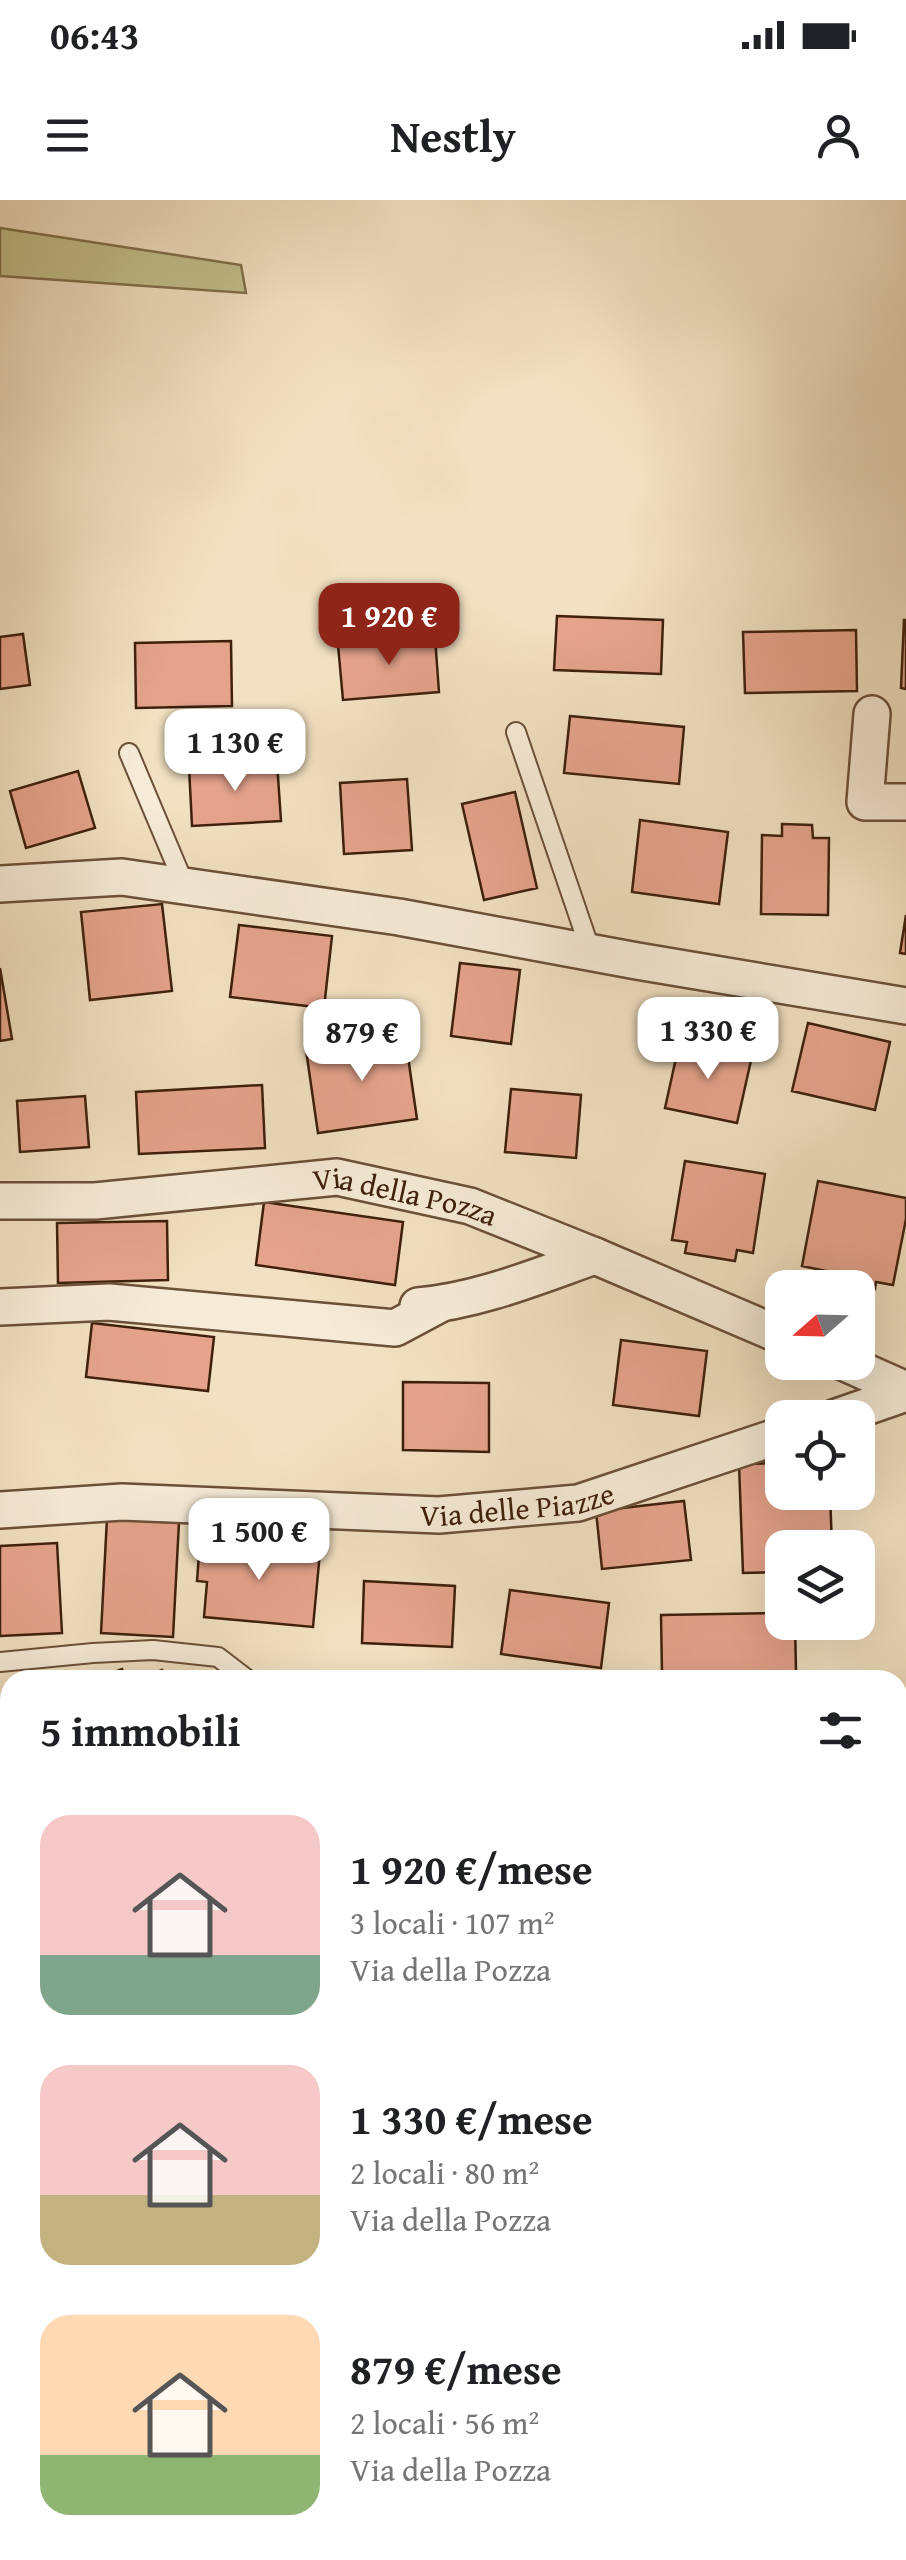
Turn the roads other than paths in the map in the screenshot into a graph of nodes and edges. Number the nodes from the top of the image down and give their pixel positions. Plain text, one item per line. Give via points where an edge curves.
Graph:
1 (872, 714) dead end
2 (516, 732) dead end
3 (129, 753) dead end
4 (906, 802) edge
5 (0, 884) edge
6 (185, 886) junction
7 (591, 952) junction
8 (906, 1006) edge
9 (0, 1201) edge
10 (594, 1256) junction
11 (184, 1287) dead end
12 (440, 1304) junction
13 (0, 1307) edge
14 (765, 1329) edge
15 (875, 1377) edge
16 (906, 1392) edge
17 (875, 1403) edge
18 (765, 1440) edge
19 (0, 1510) edge
20 (0, 1662) edge
21 (235, 1670) edge

1 - 4 street via 865,802
2 - 7 lane
3 - 6 lane
5 - 6 street via 122,877
6 - 7 street
7 - 8 street
9 - 10 street, Via della Pozza via 95,1201 337,1177 470,1206
10 - 12 street
10 - 14 street, Via della Pozza
11 - 12 street via 393,1308
12 - 13 street via 395,1328 109,1302
15 - 16 street
16 - 17 street
18 - 19 street, Via delle Piazze via 578,1503 438,1515 122,1502
20 - 21 lane via 153,1650 218,1657

